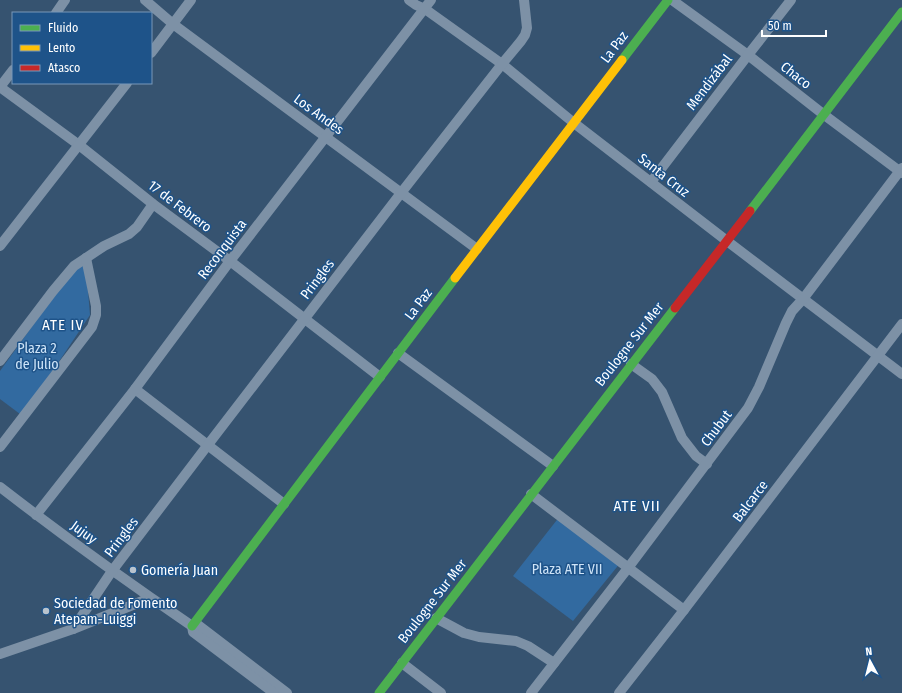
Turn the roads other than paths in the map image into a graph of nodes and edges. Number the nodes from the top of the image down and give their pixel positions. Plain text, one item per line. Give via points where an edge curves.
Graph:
1 (66, 0) edge
2 (145, 0) edge
3 (190, 0) edge
4 (409, 0) edge
5 (431, 0) edge
6 (524, 0) edge
7 (668, 0) edge
8 (672, 0) edge
9 (791, 0) edge
10 (425, 9) junction
11 (57, 12) edge
12 (902, 12) edge
13 (173, 24) junction
14 (152, 51) edge
15 (748, 55) junction
16 (502, 64) junction
17 (12, 71) edge
18 (126, 84) edge
19 (0, 87) edge
20 (823, 114) junction
21 (574, 123) junction
22 (326, 136) junction
23 (79, 145) junction
24 (901, 171) edge
25 (651, 182) junction
26 (401, 192) junction
27 (153, 204) junction
28 (726, 241) junction
29 (0, 246) edge
30 (477, 249) junction
31 (86, 258) junction
32 (230, 262) junction
33 (803, 299) junction
34 (304, 319) junction
35 (902, 324) edge
36 (398, 353) junction
37 (878, 356) junction
38 (0, 361) edge
39 (631, 364) junction
40 (902, 374) edge
41 (380, 377) junction
42 (135, 389) junction
43 (207, 446) junction
44 (0, 447) edge
45 (706, 464) junction
46 (553, 466) junction
47 (0, 487) edge
48 (531, 494) junction
49 (284, 504) junction
50 (36, 515) junction
51 (628, 568) junction
52 (112, 571) junction
53 (150, 598) junction
54 (684, 610) junction
55 (436, 618) junction
56 (192, 626) junction
57 (73, 629) junction
58 (0, 654) edge
59 (402, 663) junction
60 (554, 663) junction
61 (274, 693) edge
62 (287, 693) edge
63 (379, 693) edge
64 (441, 693) edge
65 (531, 693) edge
66 (619, 693) edge

1 - 11 street
2 - 13 street, Los Andes
3 - 13 street
4 - 10 street, Santa Cruz
5 - 10 street, Reconquista
6 - 16 street, Pringles via 527,28 525,35
7 - 21 street, La Paz
8 - 15 street, Chaco
9 - 15 street, Mendizábal
10 - 16 street, Santa Cruz
10 - 22 street, Reconquista
12 - 20 street, Boulogne Sur Mer
13 - 14 street
13 - 22 street, Los Andes
15 - 20 street, Chaco
15 - 25 street, Mendizábal
16 - 21 street, Santa Cruz
16 - 26 street, Pringles
17 - 19 street
18 - 23 street
19 - 23 street, 17 de Febrero
20 - 24 street, Chaco
20 - 28 street, Boulogne Sur Mer
21 - 25 street, Santa Cruz
21 - 30 street, La Paz
22 - 26 street, Los Andes
22 - 32 street, Reconquista
23 - 27 street, 17 de Febrero
23 - 29 street
24 - 33 street, Chubut
25 - 28 street, Santa Cruz
26 - 30 street, Los Andes
26 - 34 street, Pringles
27 - 31 street via 129,234
27 - 32 street, 17 de Febrero
28 - 33 street, Santa Cruz
28 - 39 street, Boulogne Sur Mer
30 - 36 street, La Paz
31 - 38 street via 64,277
31 - 44 street via 96,306 92,327
32 - 34 street, 17 de Febrero
32 - 42 street, Reconquista
33 - 37 street, Santa Cruz
33 - 45 street, Chubut via 792,311 748,408
34 - 41 street, 17 de Febrero
34 - 43 street, Pringles
35 - 37 street, Balcarce
36 - 41 street, La Paz
36 - 46 street
37 - 40 street, Santa Cruz
37 - 54 street, Balcarce
39 - 45 street via 652,378 662,392 682,438
39 - 46 street, Boulogne Sur Mer
41 - 49 street, La Paz
42 - 43 street
42 - 50 street, Reconquista
43 - 49 street
43 - 52 street, Pringles
45 - 51 street, Chubut
46 - 48 street, Boulogne Sur Mer
47 - 50 street, Jujuy
48 - 51 street
48 - 55 street, Boulogne Sur Mer
49 - 56 street, La Paz
50 - 52 street, Jujuy
51 - 54 street
51 - 60 street, Chubut
52 - 53 street, Jujuy
52 - 57 street, Pringles
53 - 56 street, Jujuy
53 - 57 street
54 - 66 street, Balcarce
55 - 59 street, Boulogne Sur Mer
55 - 60 street via 464,634 516,641
56 - 61 street via 193,632
56 - 62 street via 198,625
57 - 58 street
59 - 63 street, Boulogne Sur Mer
59 - 64 street
60 - 65 street, Chubut

